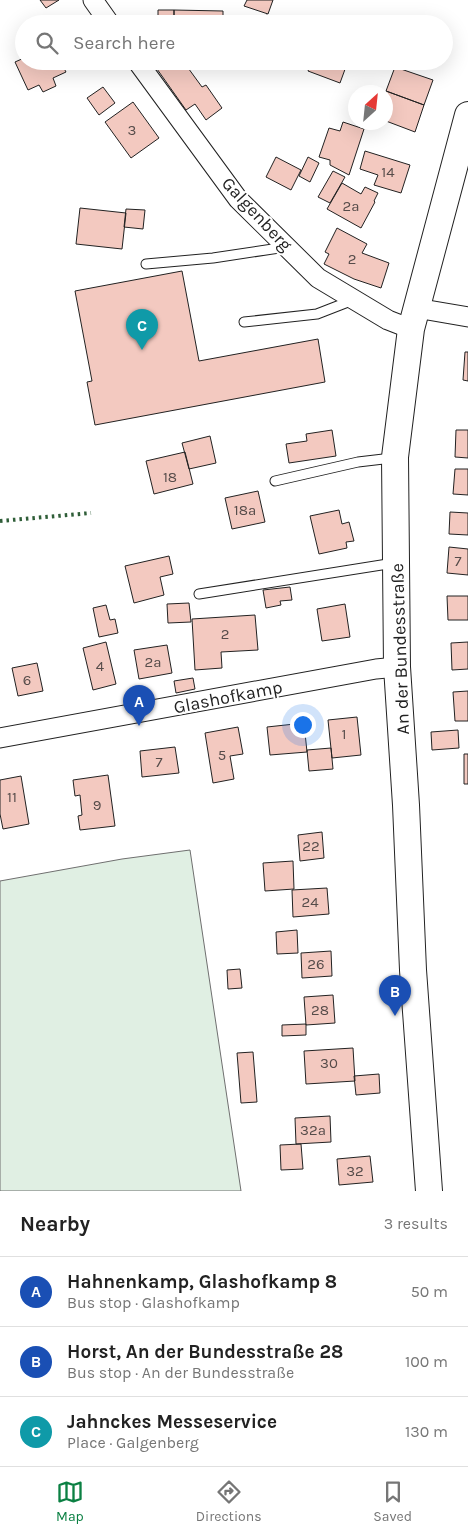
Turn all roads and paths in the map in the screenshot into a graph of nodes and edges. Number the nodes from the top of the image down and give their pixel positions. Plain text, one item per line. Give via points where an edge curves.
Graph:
1 (93, 0) edge
2 (104, 15) edge
3 (144, 70) edge
4 (468, 116) edge
5 (287, 247) junction
6 (146, 264) dead end
7 (354, 300) junction
8 (468, 317) edge
9 (413, 319) junction
10 (244, 322) dead end
11 (395, 457) junction
12 (276, 481) dead end
13 (397, 563) junction
14 (200, 594) dead end
15 (397, 667) junction
16 (0, 738) edge
17 (429, 1191) edge

1 - 2 street
3 - 5 street, Galgenberg via 238,199
4 - 9 main road, An der Bundesstraße
5 - 6 lane
5 - 7 street, Galgenberg via 318,278
7 - 9 street, Galgenberg via 388,320
7 - 10 lane via 317,314
8 - 9 street, Galgenberg
9 - 11 main road, An der Bundesstraße
11 - 12 lane
11 - 13 main road, An der Bundesstraße
13 - 14 lane
13 - 15 main road, An der Bundesstraße
15 - 16 street, Glashofkamp
15 - 17 main road, An der Bundesstraße

